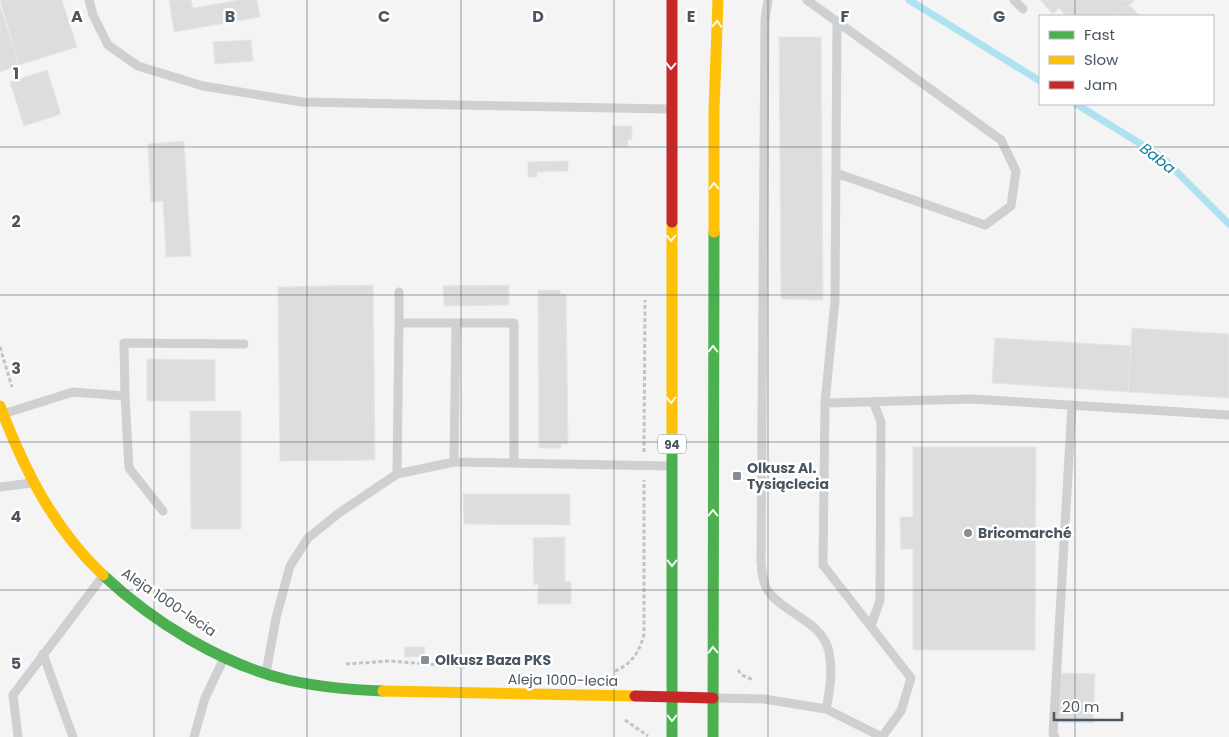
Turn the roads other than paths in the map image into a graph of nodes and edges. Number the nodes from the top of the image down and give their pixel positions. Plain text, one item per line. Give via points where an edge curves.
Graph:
1 (88, 0) edge
2 (672, 0) edge
3 (718, 0) edge
4 (768, 0) edge
5 (807, 0) edge
6 (1014, 0) edge
7 (1023, 8) dead end
8 (837, 22) junction
9 (671, 109) junction
10 (836, 173) junction
11 (399, 292) dead end
12 (456, 322) junction
13 (399, 323) junction
14 (244, 344) dead end
15 (125, 396) junction
16 (873, 401) junction
17 (825, 403) junction
18 (1072, 405) junction
19 (2, 410) edge
20 (1229, 416) edge
21 (454, 462) junction
22 (514, 463) junction
23 (672, 466) junction
24 (397, 474) junction
25 (35, 483) junction
26 (0, 487) edge
27 (162, 511) dead end
28 (102, 576) junction
29 (871, 626) junction
30 (43, 654) junction
31 (225, 656) junction
32 (266, 673) junction
33 (672, 698) junction
34 (713, 698) junction
35 (826, 709) junction
36 (18, 737) edge
37 (74, 737) edge
38 (194, 737) edge
39 (672, 737) edge
40 (713, 737) edge
41 (882, 737) edge
42 (1055, 737) edge

1 - 9 lane via 108,45 138,66 203,86 302,102
2 -> 9 main road, 94
34 -> 3 main road via 714,110
4 - 35 lane via 765,30 761,561 763,581 768,591 780,604 818,631 829,650 832,680
5 - 8 lane
6 - 7 lane
8 - 10 lane
8 - 10 lane via 1001,140 1016,171 1011,206 984,225
9 -> 23 main road, 94
10 - 17 lane via 835,300
11 - 13 lane
12 - 13 lane
12 - 21 lane
12 - 22 lane via 514,323
13 - 24 lane
14 - 15 lane via 124,343
15 - 19 lane via 73,392 18,409
15 - 27 lane via 129,468
16 - 17 lane
16 - 18 lane via 972,399
16 - 29 lane via 880,422 880,600
17 - 29 lane via 824,565
18 - 20 lane
18 - 42 lane
19 - 25 main road, Aleja 1000-lecia
21 - 22 lane
21 - 24 lane
22 - 23 lane
23 -> 33 main road, 94
24 - 32 lane via 308,538 290,566
25 - 26 lane
25 - 28 main road, Aleja 1000-lecia via 68,539
28 - 30 lane
28 - 31 main road, Aleja 1000-lecia via 185,634
29 - 41 lane via 911,678 900,710
30 - 36 lane via 13,695
30 - 37 lane
31 - 32 main road, Aleja 1000-lecia
31 - 38 lane via 206,698
32 - 33 main road, Aleja 1000-lecia via 314,685 361,690
33 - 34 main road, Aleja 1000-lecia
33 -> 39 main road, 94
34 - 35 lane via 764,699
34 - 40 main road
35 - 41 lane

